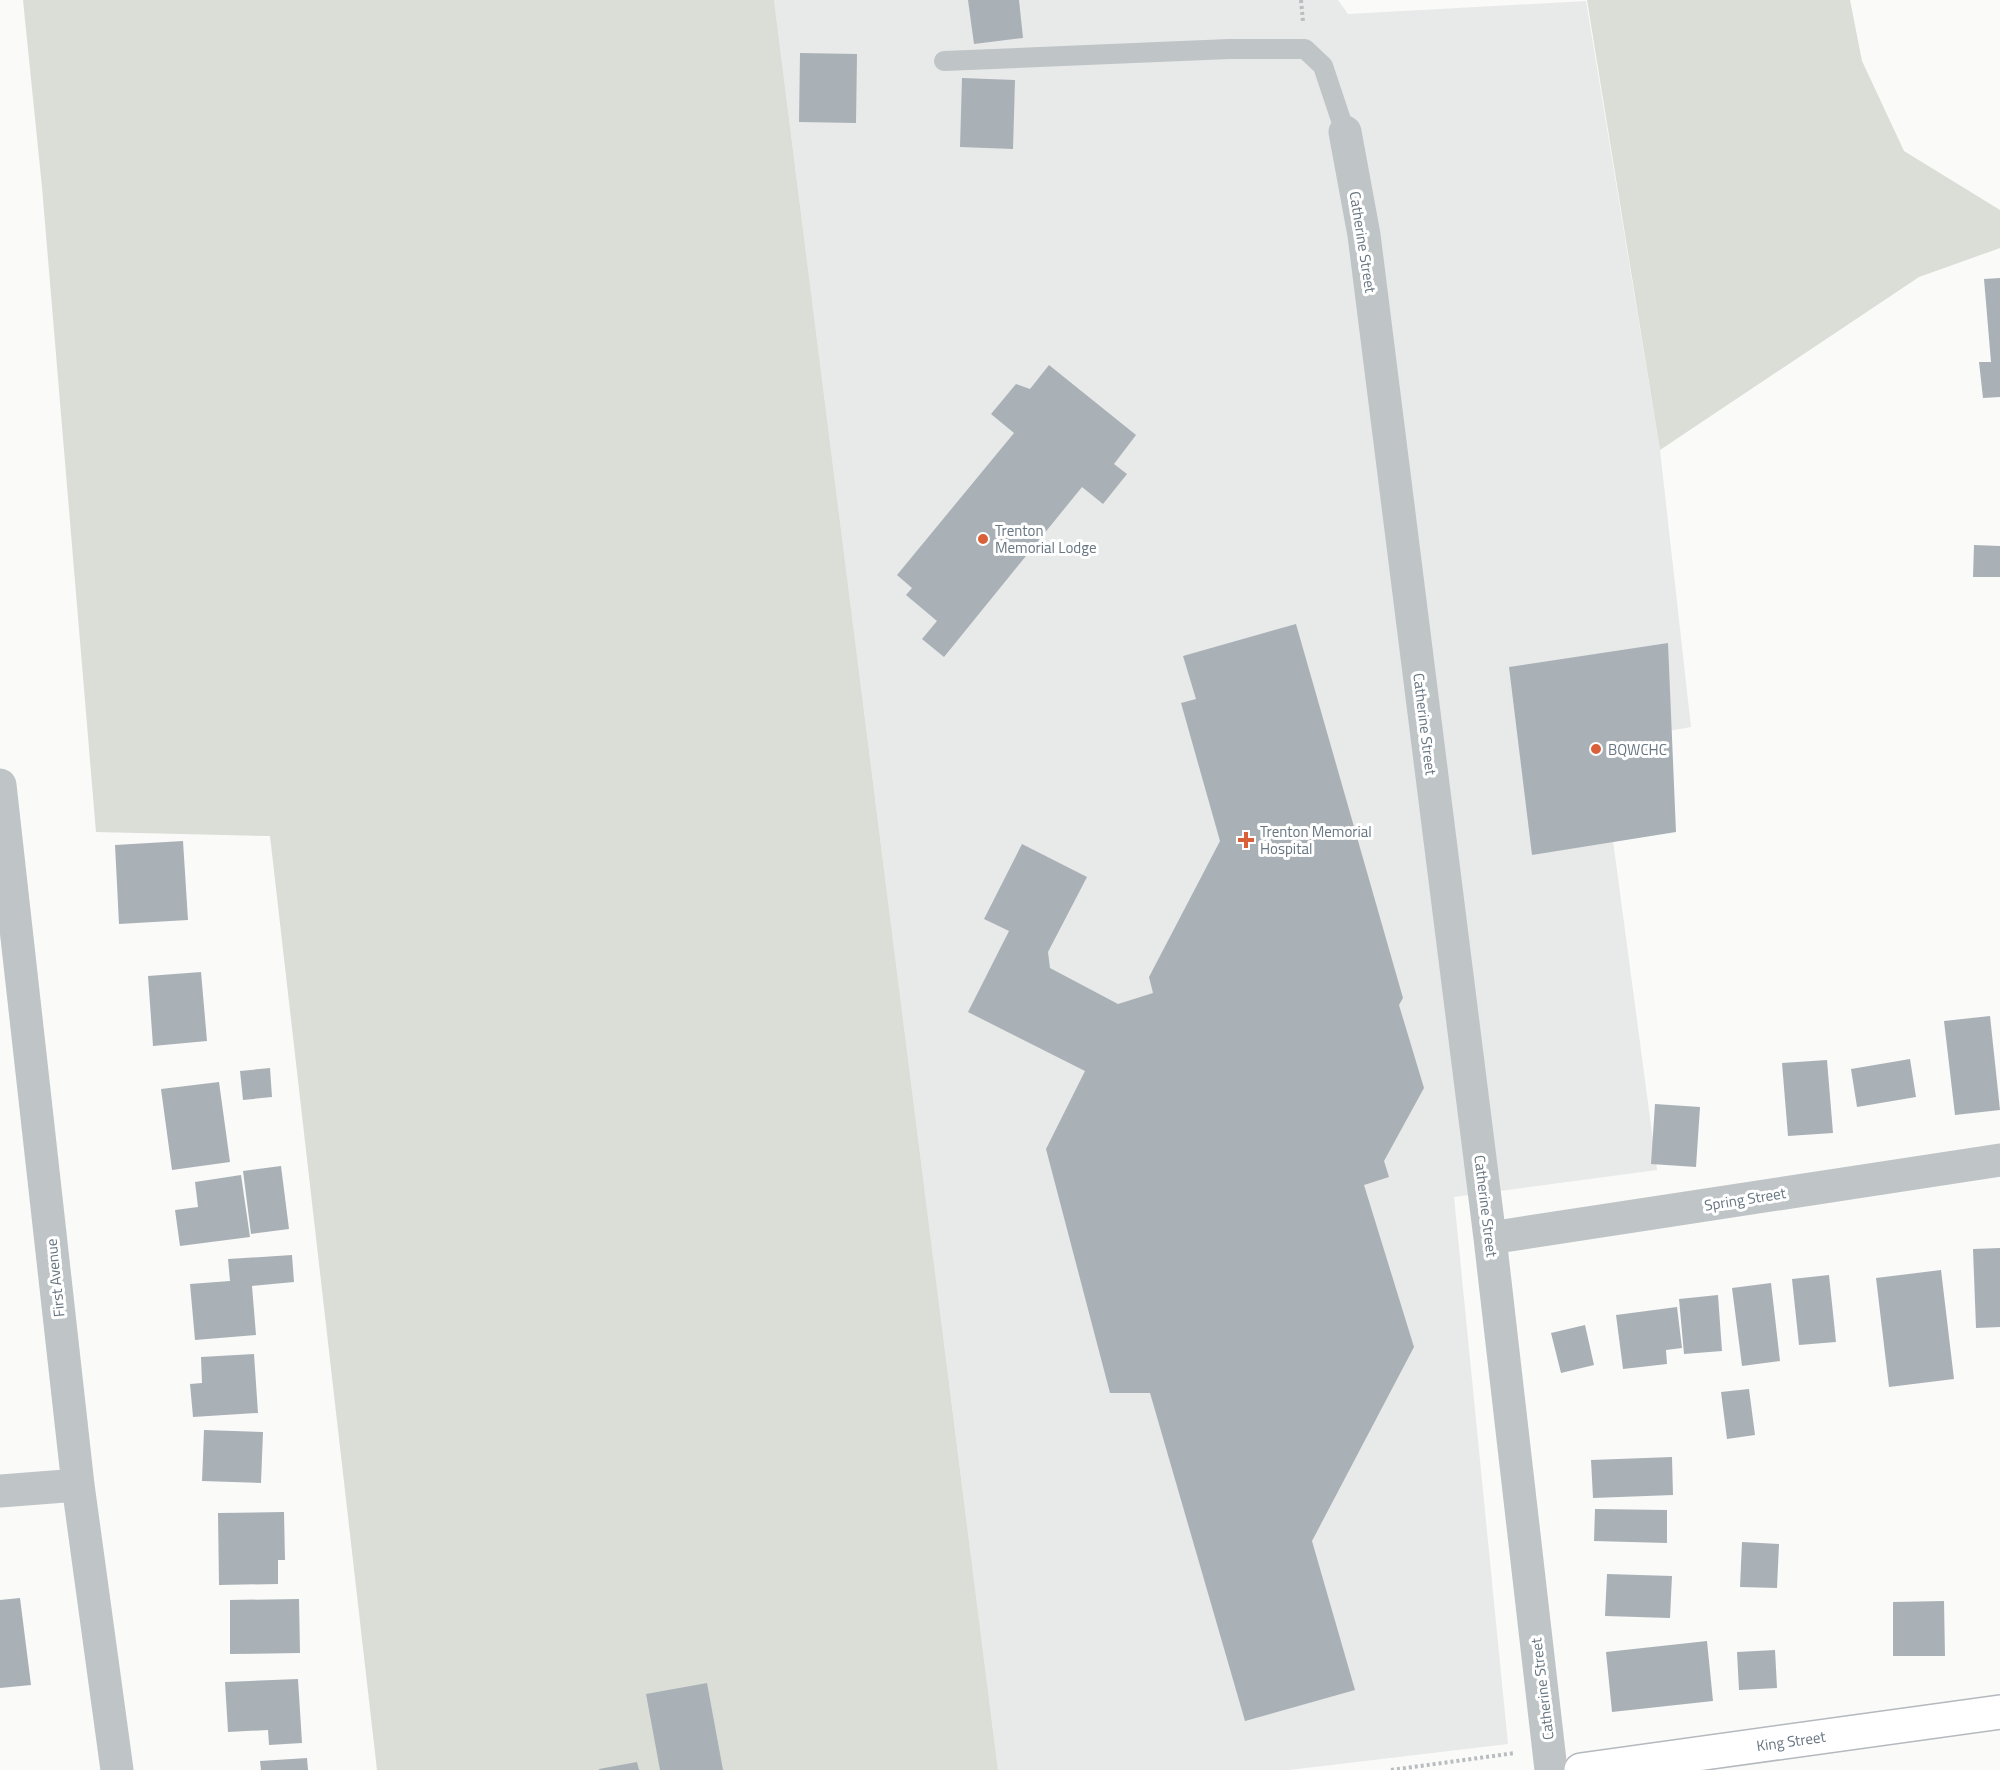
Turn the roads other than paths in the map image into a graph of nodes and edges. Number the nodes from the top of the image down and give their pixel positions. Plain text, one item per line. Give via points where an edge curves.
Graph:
1 (944, 61) dead end
2 (1345, 132) joint
3 (0, 785) edge
4 (2000, 1160) edge
5 (1490, 1238) junction
6 (78, 1485) junction
7 (0, 1491) edge
8 (2000, 1712) edge
9 (117, 1770) edge
10 (1551, 1770) edge
11 (1581, 1770) edge

1 - 2 lane, Catherine Street via 1305,49 1323,66
2 - 5 street, Catherine Street via 1364,235
3 - 6 street, First Avenue
4 - 5 street, Spring Street
5 - 10 street, Catherine Street
6 - 7 street
6 - 9 street, First Avenue
8 - 11 street, King Street

